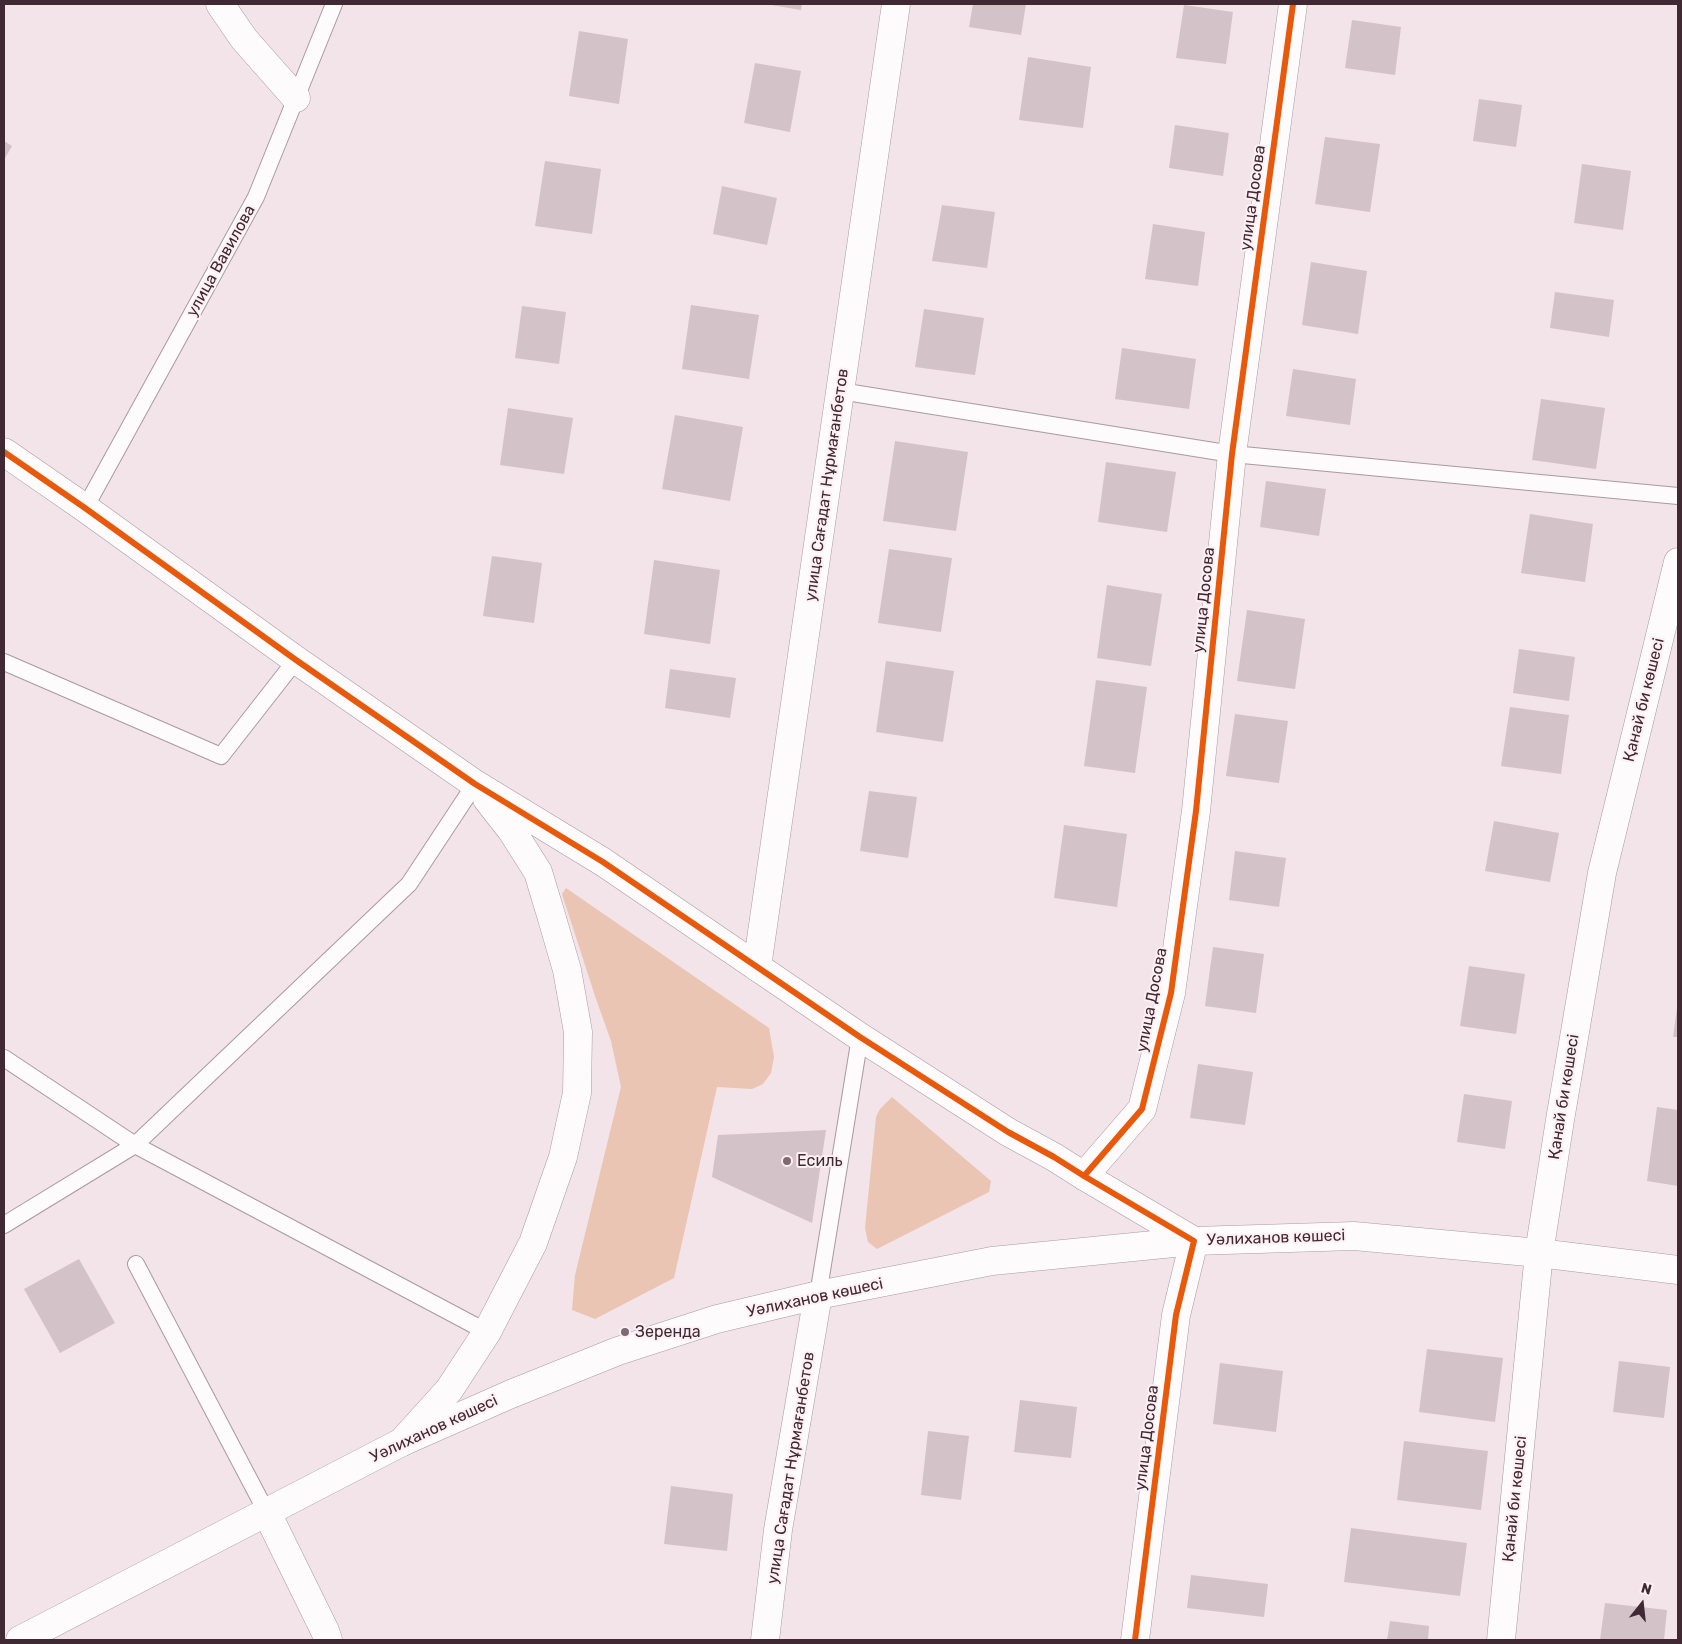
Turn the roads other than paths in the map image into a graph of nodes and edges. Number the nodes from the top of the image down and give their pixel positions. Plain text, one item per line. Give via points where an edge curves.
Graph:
1 (220, 4) edge
2 (334, 4) edge
3 (896, 4) edge
4 (1293, 4) edge
5 (296, 98) junction
6 (840, 391) junction
7 (4, 452) edge
8 (1232, 454) junction
9 (1678, 496) edge
10 (85, 508) junction
11 (1678, 562) edge
12 (296, 660) junction
13 (4, 662) edge
14 (475, 784) junction
15 (757, 967) junction
16 (860, 1037) junction
17 (4, 1058) edge
18 (135, 1145) junction
19 (1084, 1176) junction
20 (4, 1225) edge
21 (1194, 1241) junction
22 (1539, 1253) junction
23 (136, 1264) dead end
24 (1678, 1270) edge
25 (818, 1296) junction
26 (487, 1332) junction
27 (402, 1442) junction
28 (267, 1513) junction
29 (20, 1640) edge
30 (328, 1640) edge
31 (765, 1640) edge
32 (1135, 1640) edge
33 (1501, 1640) edge

1 - 5 street via 244,39
2 - 5 lane, улица Вавилова
3 - 6 street, улица Сағадат Нұрмағанбетов
4 - 8 street, улица Досова
5 - 10 lane, улица Вавилова via 256,197
6 - 8 lane
6 - 15 street, улица Сағадат Нұрмағанбетов
7 - 10 street
8 - 9 lane
8 - 19 street, улица Досова via 1196,811 1171,993 1142,1109
10 - 12 street
11 - 22 street, Қанай би көшесі via 1602,873
12 - 13 lane via 221,756
12 - 14 street
14 - 15 street via 603,862
14 - 18 lane via 409,884
14 - 26 street via 512,831 538,872 567,970 578,1032 577,1093 563,1157 533,1243
15 - 16 street
16 - 19 street via 1008,1132
16 - 25 lane
17 - 18 lane
18 - 20 lane
18 - 26 lane
19 - 21 street
21 - 22 street, Уәлиханов көшесі via 1354,1236
21 - 25 street, Уәлиханов көшесі via 992,1261
21 - 32 street, улица Досова via 1176,1315
22 - 24 street, Уәлиханов көшесі
22 - 33 street, Қанай би көшесі
23 - 28 lane
25 - 27 street, Уәлиханов көшесі via 717,1320 618,1351
25 - 31 street, улица Сағадат Нұрмағанбетов via 778,1530
26 - 27 street via 449,1390
27 - 28 street, Уәлиханов көшесі
28 - 29 street, Уәлиханов көшесі
28 - 30 street

